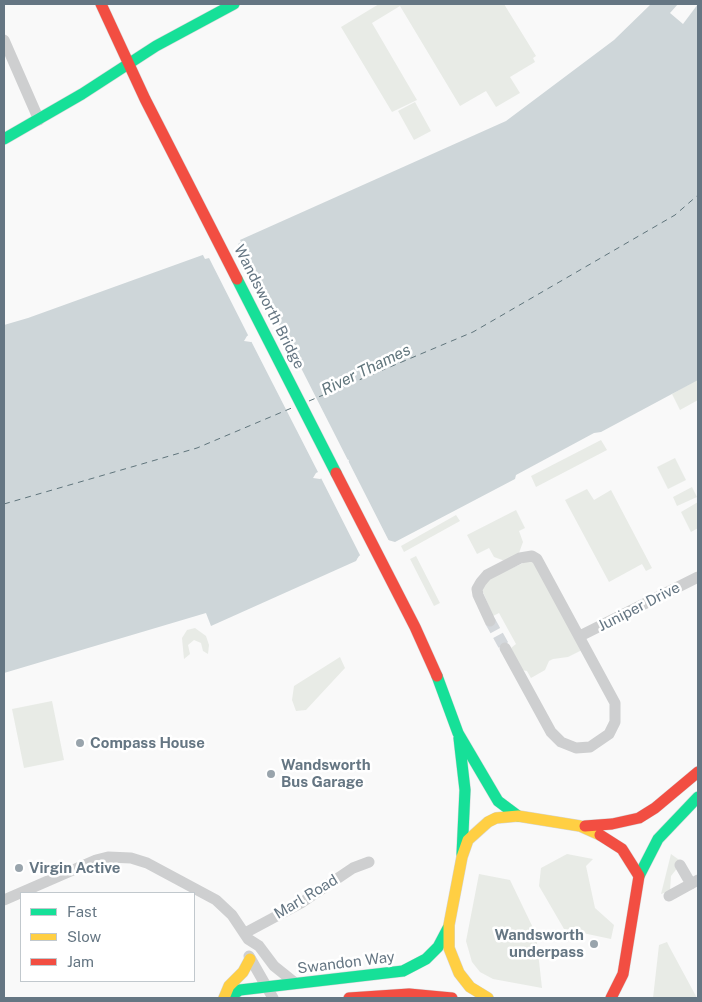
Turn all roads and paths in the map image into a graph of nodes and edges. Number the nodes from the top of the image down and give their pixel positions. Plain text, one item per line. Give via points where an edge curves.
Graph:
1 (101, 4) edge
2 (234, 4) edge
3 (4, 40) edge
4 (130, 64) junction
5 (40, 120) junction
6 (4, 139) edge
7 (698, 577) edge
8 (490, 621) tunnel mouth
9 (580, 636) junction
10 (505, 648) tunnel mouth
11 (458, 733) junction
12 (698, 772) edge
13 (698, 797) edge
14 (518, 816) junction
15 (580, 826) junction
16 (462, 856) junction
17 (369, 862) dead end
18 (680, 865) dead end
19 (639, 876) junction
20 (694, 882) edge
21 (22, 892) edge
22 (20, 893) edge
23 (670, 896) dead end
24 (4, 900) edge
25 (449, 925) junction
26 (246, 936) junction
27 (250, 959) junction
28 (623, 974) junction
29 (297, 984) junction
30 (270, 993) edge
31 (626, 996) dead end
32 (224, 998) edge
33 (228, 998) edge
34 (349, 998) edge
35 (452, 998) edge
36 (488, 998) edge
37 (611, 998) edge

1 - 4 main road, Wandsworth Bridge
2 - 4 main road via 156,46
3 - 5 street
4 - 5 main road
4 - 11 main road, Wandsworth Bridge via 396,588 426,650
5 - 6 main road
7 - 9 street, Juniper Drive
8 - 9 street, Juniper Drive via 478,596 480,582 486,575 520,558 532,556 541,563
9 - 10 street, Juniper Drive via 616,709 609,734 590,747 570,747 555,738
11 - 14 main road via 498,801
11 - 16 main road via 465,790
12 - 15 main road via 639,818
13 - 19 main road via 658,839
14 - 15 main road
14 - 16 main road via 496,818 480,827 468,840
15 - 19 main road via 616,843
16 - 25 main road
17 - 26 street, Marl Road via 353,868
18 - 20 street
19 - 28 main road
20 - 23 street
21 - 26 street via 96,860 131,858 147,863 216,900 232,915
22 - 24 street
25 - 29 main road, Swandon Way via 438,947 413,968 392,974
25 - 36 main road via 449,948 459,973 470,987
26 - 27 street
26 - 29 street via 259,946 281,973
27 - 30 street
27 - 32 main road
28 - 31 main road
28 - 37 main road
29 - 30 main road, Swandon Way
30 - 33 main road, Swandon Way via 240,990
34 - 35 main road via 408,994

